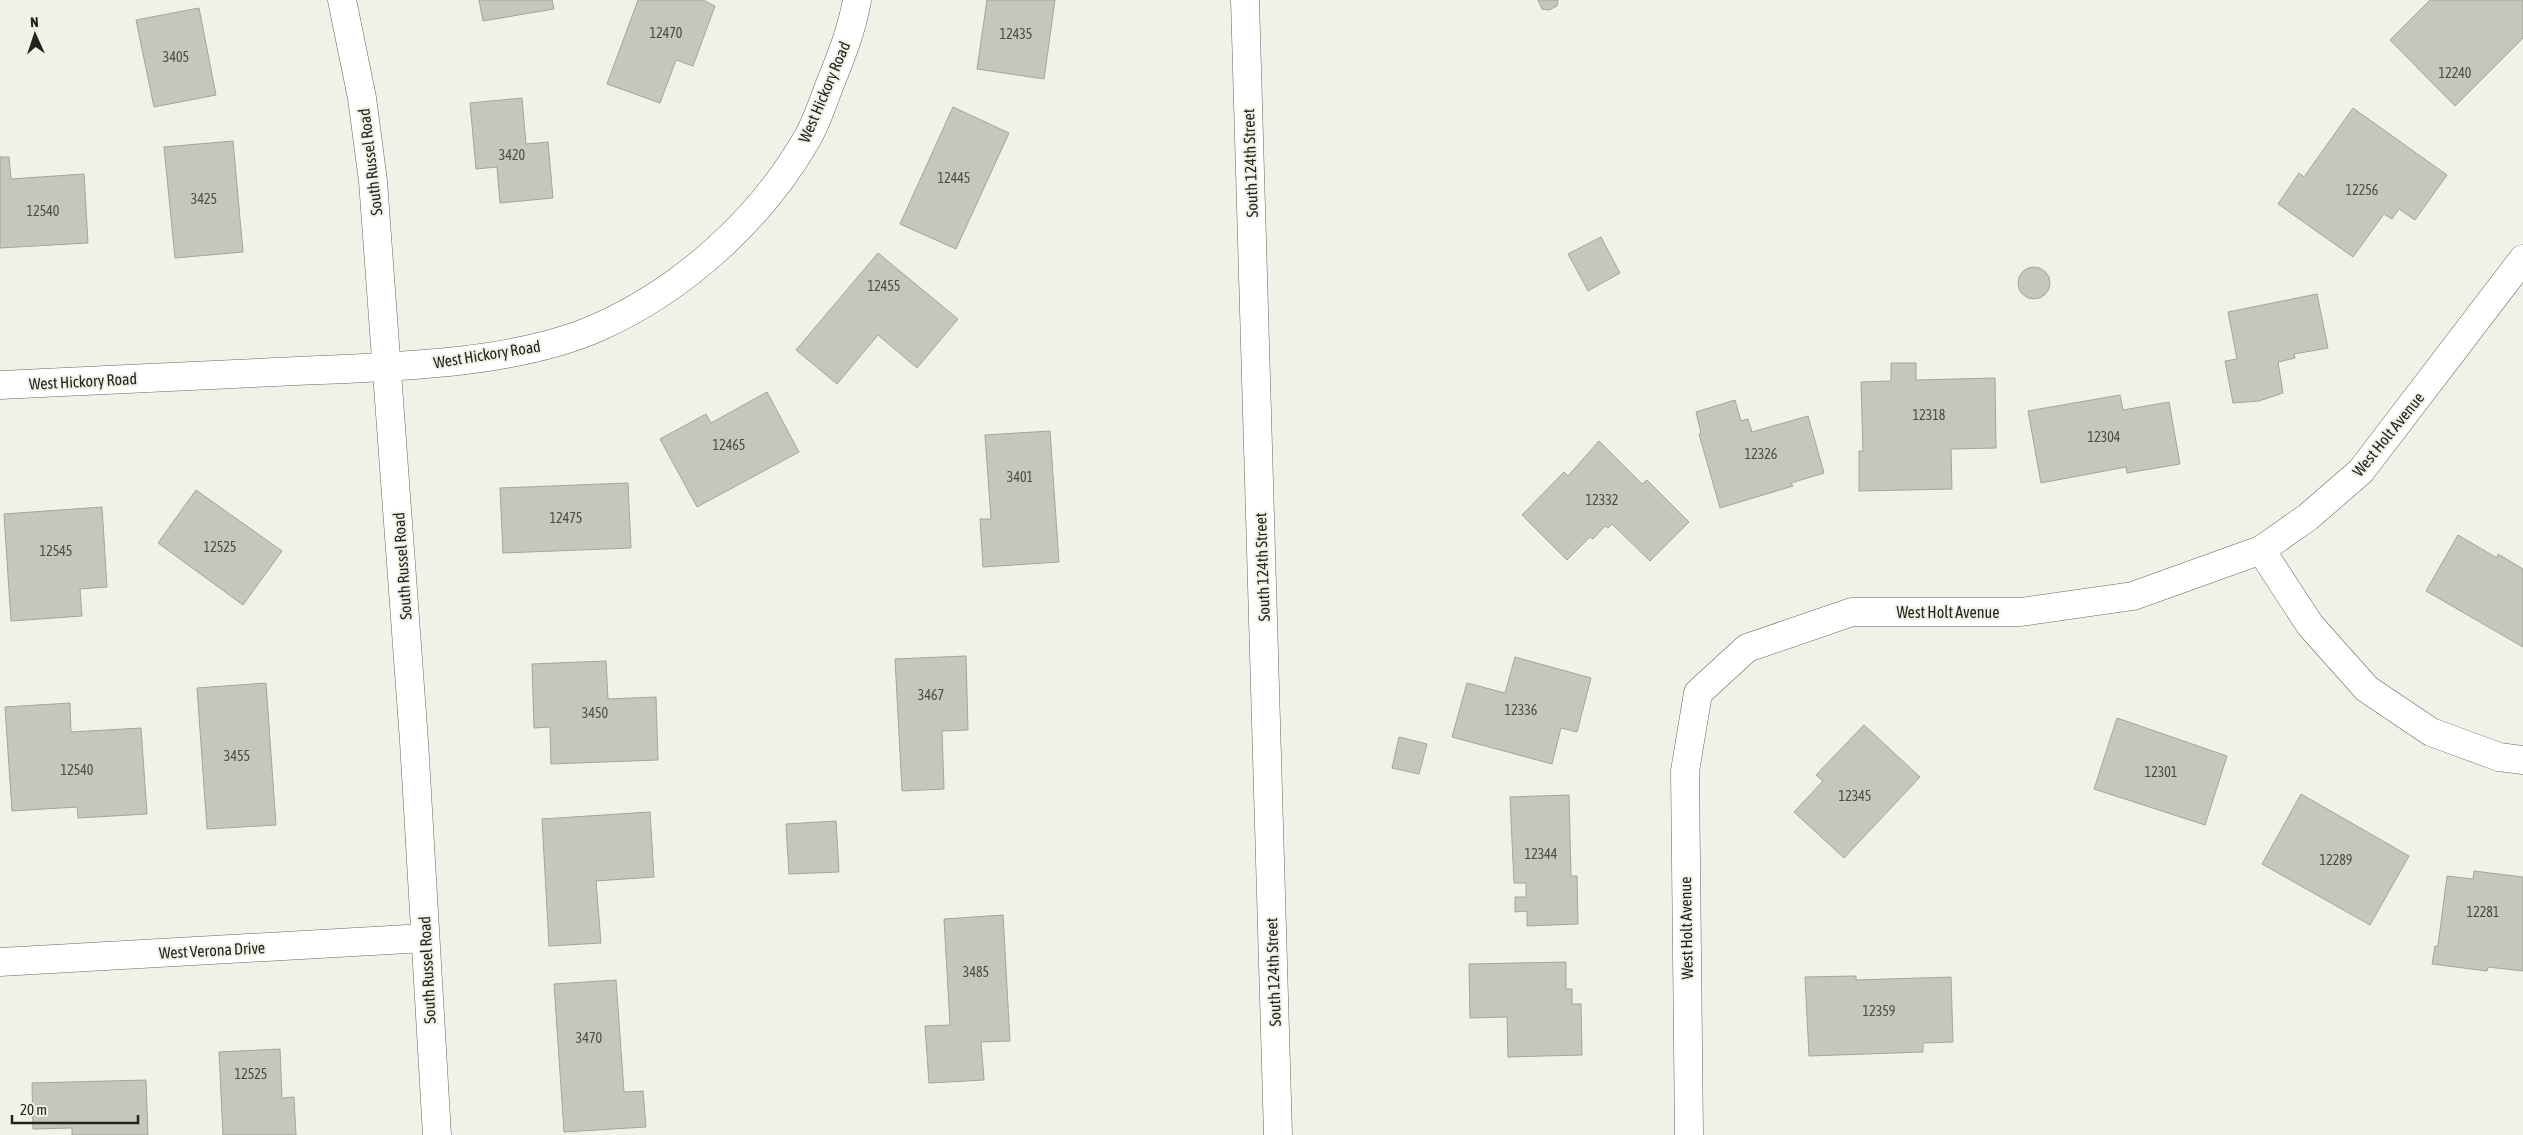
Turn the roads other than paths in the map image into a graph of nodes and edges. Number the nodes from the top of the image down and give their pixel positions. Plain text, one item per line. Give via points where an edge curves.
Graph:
1 (342, 0) edge
2 (857, 0) edge
3 (1245, 0) edge
4 (2523, 258) edge
5 (388, 367) junction
6 (0, 385) edge
7 (2261, 550) junction
8 (2523, 760) edge
9 (425, 938) junction
10 (0, 962) edge
11 (437, 1135) edge
12 (1278, 1135) edge
13 (1689, 1135) edge

1 - 5 street, South Russel Road via 362,98 374,181
2 - 5 street, West Hickory Road via 837,66 809,136 777,184 724,243 670,289 599,328 543,346 490,356
3 - 12 street, South 124th Street
4 - 7 street, West Holt Avenue via 2361,471 2308,517
5 - 6 street, West Hickory Road
5 - 9 street, South Russel Road
7 - 8 street via 2310,625 2367,689 2431,732 2499,757
7 - 13 street, West Holt Avenue via 2133,596 2021,612 1852,612 1747,648 1698,693 1685,771
9 - 10 street, West Verona Drive
9 - 11 street, South Russel Road

